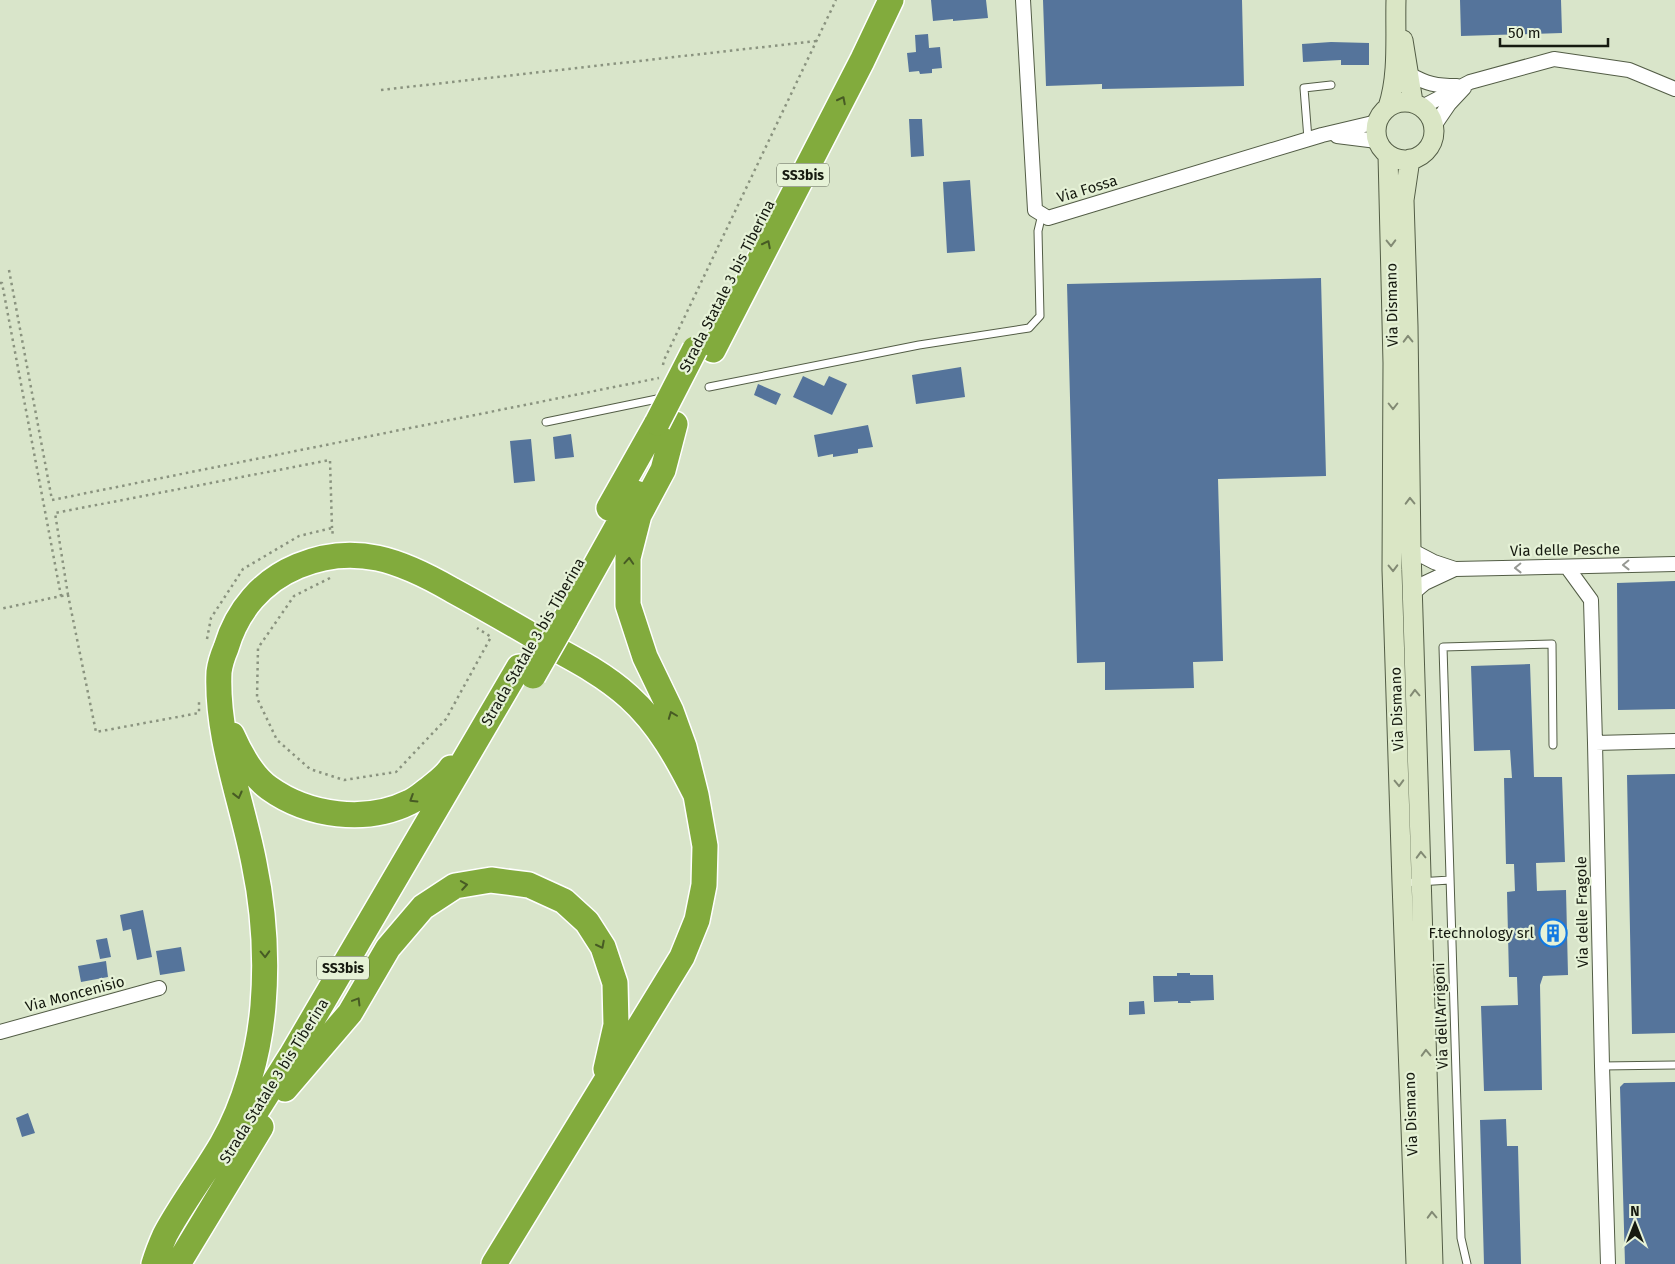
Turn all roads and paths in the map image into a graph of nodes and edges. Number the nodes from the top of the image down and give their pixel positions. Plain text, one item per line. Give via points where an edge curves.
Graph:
1 (836, 0) edge
2 (873, 0) edge
3 (891, 0) edge
4 (1022, 0) edge
5 (1396, 0) edge
6 (817, 40) junction
7 (1409, 74) junction
8 (1465, 84) junction
9 (1330, 85) dead end
10 (1675, 89) edge
11 (381, 90) dead end
12 (1418, 105) junction
13 (1382, 114) junction
14 (1434, 126) junction
15 (1315, 137) junction
16 (1383, 148) junction
17 (1410, 160) junction
18 (1042, 214) junction
19 (9, 270) dead end
20 (0, 283) edge
21 (704, 349) junction
22 (663, 369) dead end
23 (709, 387) dead end
24 (663, 415) junction
25 (546, 422) dead end
26 (332, 528) junction
27 (1411, 550) junction
28 (334, 556) junction
29 (1675, 564) edge
30 (1567, 567) junction
31 (1455, 569) junction
32 (1412, 594) junction
33 (68, 595) junction
34 (61, 596) junction
35 (0, 609) edge
36 (476, 627) dead end
37 (206, 647) dead end
38 (526, 672) junction
39 (199, 695) dead end
40 (222, 712) junction
41 (1675, 742) edge
42 (1595, 743) junction
43 (1553, 745) dead end
44 (696, 795) junction
45 (1450, 880) junction
46 (1422, 882) junction
47 (1402, 883) junction
48 (159, 988) dead end
49 (0, 1032) edge
50 (1675, 1064) edge
51 (1602, 1066) junction
52 (602, 1089) junction
53 (282, 1092) junction
54 (518, 1225) junction
55 (154, 1264) edge
56 (160, 1264) edge
57 (178, 1264) edge
58 (483, 1264) edge
59 (494, 1264) edge
60 (502, 1264) edge
61 (1416, 1264) edge
62 (1433, 1264) edge
63 (1467, 1264) edge
64 (1608, 1264) edge

1 - 6 path
2 - 21 highway, Strada Statale 3 bis Tiberina / SS3bis
21 -> 3 highway, Strada Statale 3 bis Tiberina / SS3bis via 862,61
4 - 18 street, Via Fossa via 1035,210
5 - 7 main road
5 - 13 main road via 1393,92
6 - 11 path
6 - 22 path via 664,360
7 - 8 street via 1437,86
7 - 12 main road
8 - 10 street via 1554,59 1629,70
8 - 12 street
8 - 14 street
9 - 15 lane via 1304,88
12 - 13 main road via 1404,101
12 - 14 main road via 1432,119
13 - 15 street, Via Fossa
13 - 16 main road via 1376,131
14 - 17 main road via 1431,144 1419,157
15 - 16 street, Via Fossa via 1347,136
15 - 18 street, Via Fossa via 1048,218
16 - 17 main road via 1403,160
16 -> 47 main road, Via Dismano via 1393,363 1392,570
27 -> 17 main road, Via Dismano via 1404,200
18 - 23 lane via 1038,231 1040,316 1029,328 919,345
19 - 24 path via 52,500 661,378
20 - 34 path
21 - 24 highway, Strada Statale 3 bis Tiberina / SS3bis, bridge
24 - 25 lane
24 - 38 highway, Strada Statale 3 bis Tiberina / SS3bis, bridge
44 -> 24 highway via 684,747 671,711 645,658 628,605 628,558 639,515 663,470
26 - 28 path
26 - 33 path via 330,460 55,513
26 - 37 path via 299,536 243,569 211,618
27 - 31 street, Via delle Pesche
27 - 32 main road, Via Dismano
28 - 36 path via 332,577 294,596 258,648 257,698 276,740 310,768 344,780 396,772 446,719 491,637
28 - 40 highway via 315,559 282,573 253,597 231,629 219,669
28 - 44 highway via 384,558 422,573 597,672 629,697 652,721 674,751
29 -> 30 street, Via delle Pesche
30 -> 31 street, Via delle Pesche
30 - 42 street, Via delle Fragole via 1591,600
31 - 32 street, Via delle Pesche via 1425,583
46 -> 32 main road, Via Dismano
33 - 34 path
33 - 39 path via 96,732 199,713
34 - 35 path
38 -> 40 highway via 446,776 411,802 376,813 338,814 302,806 268,787 242,758
38 - 53 highway, Strada Statale 3 bis Tiberina / SS3bis
38 - 56 highway, Strada Statale 3 bis Tiberina / SS3bis
40 -> 55 highway via 264,922 263,1009 255,1056 224,1141 165,1236
41 - 42 street
42 - 51 street, Via delle Fragole
43 - 45 lane, Via dell'Arrigoni via 1552,644 1443,648
44 - 52 highway via 705,846 704,885 697,920 682,958
45 - 46 lane
45 - 63 lane, Via dell'Arrigoni via 1461,1238
46 - 47 lane
62 -> 46 main road, Via Dismano
47 - 61 main road, Via Dismano
48 - 49 street, Via Moncenisio
50 - 51 lane
51 - 64 street, Via delle Fragole
53 -> 52 highway via 350,1013 388,948 423,907 455,886 492,880 529,885 564,901 587,922 603,947 615,983 616,1025
52 - 54 highway
53 - 57 highway, Strada Statale 3 bis Tiberina / SS3bis
54 - 58 highway
54 - 59 highway
54 - 60 highway

